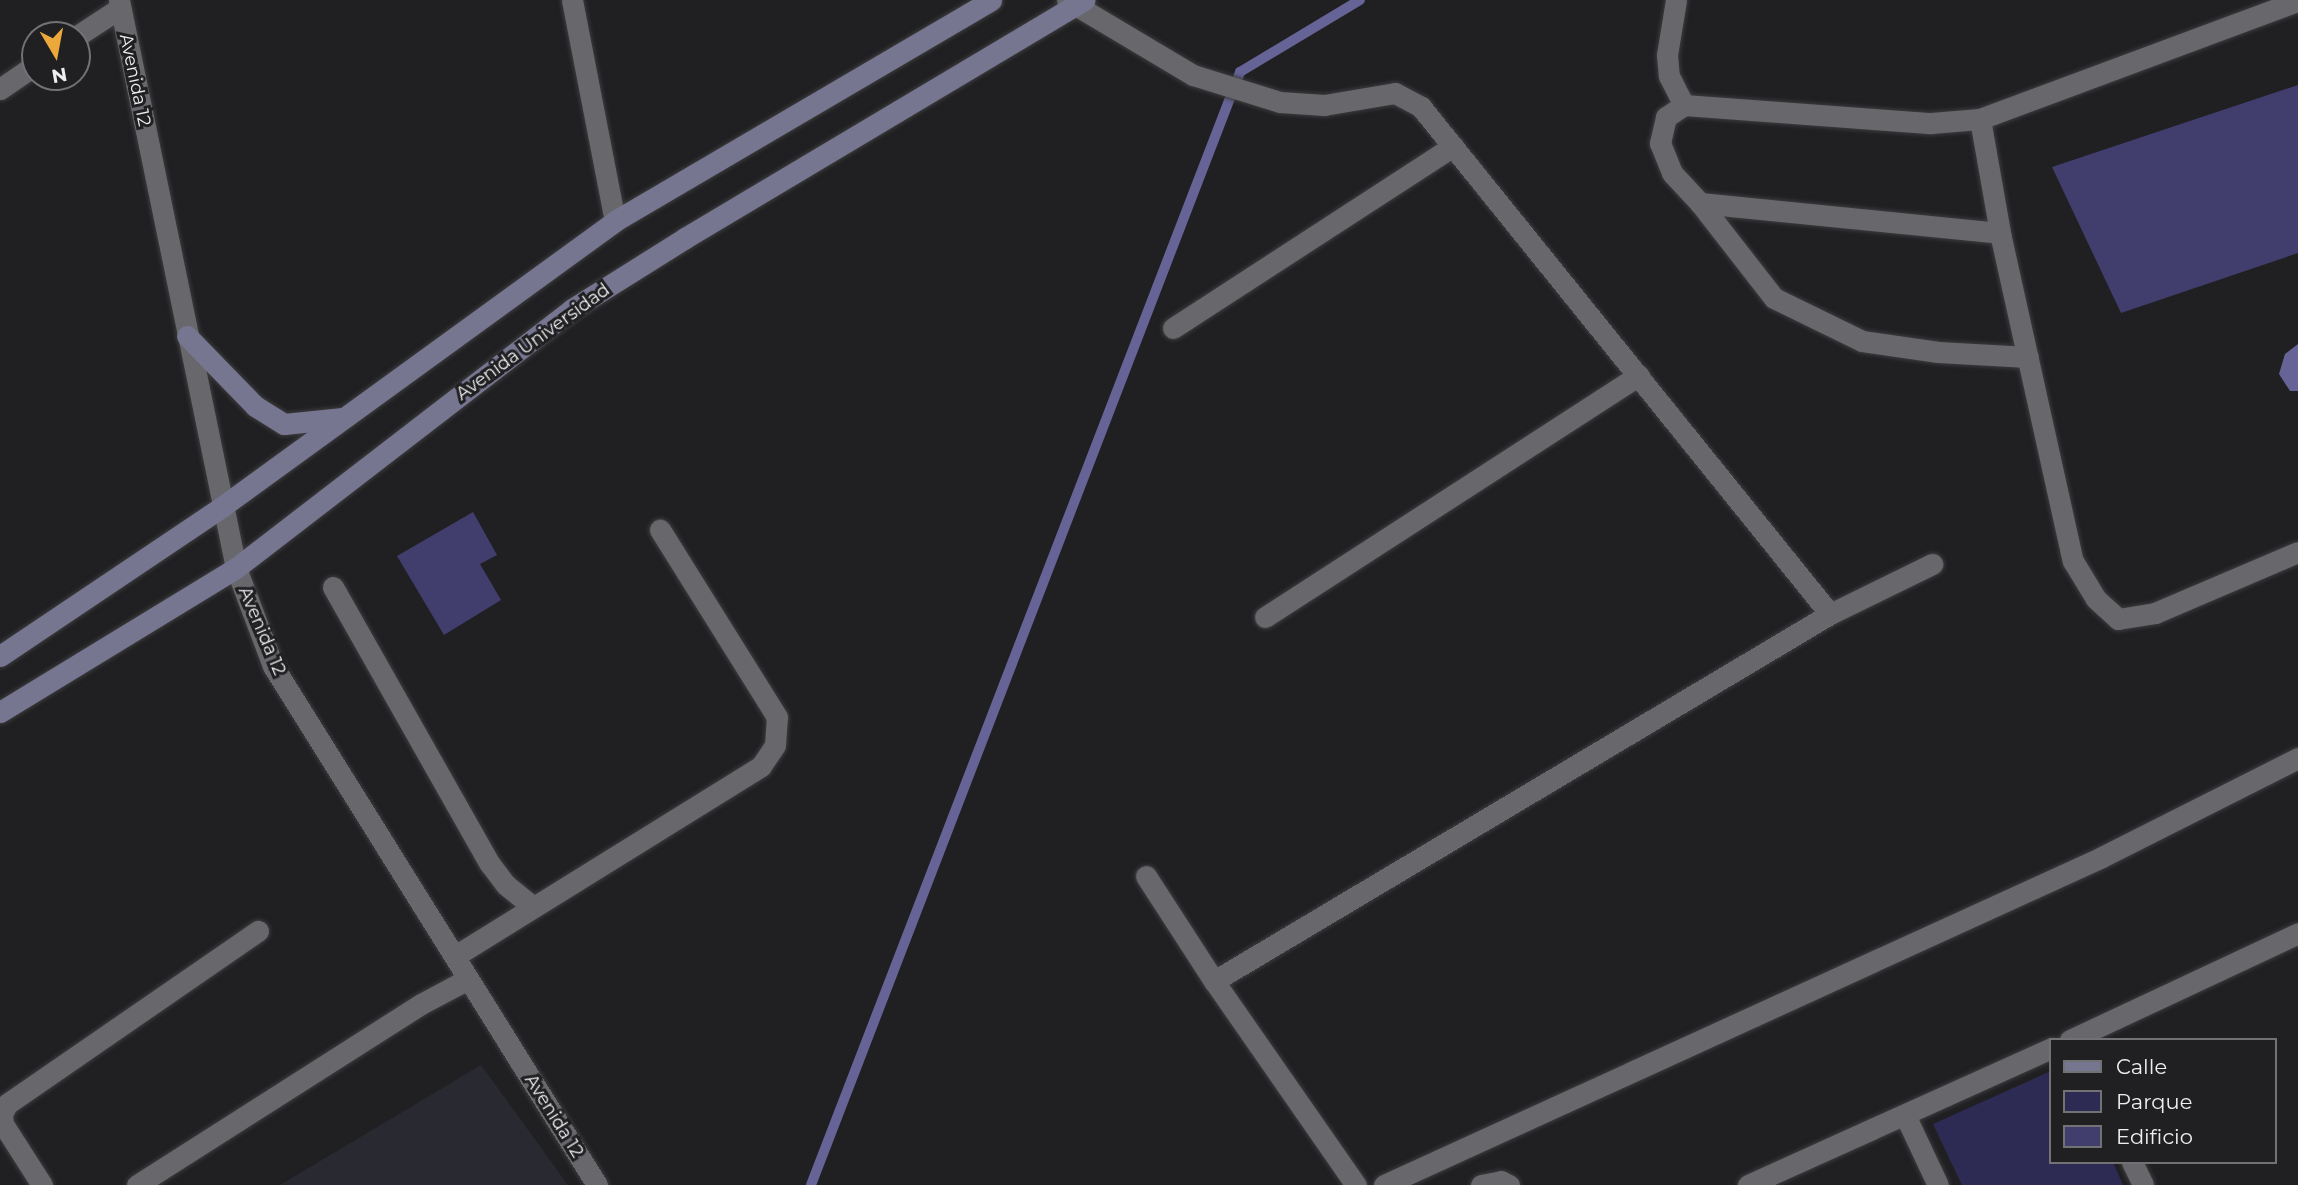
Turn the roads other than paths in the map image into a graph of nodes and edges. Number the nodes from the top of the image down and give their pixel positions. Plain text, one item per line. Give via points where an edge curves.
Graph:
1 (572, 0) edge
2 (991, 0) edge
3 (1675, 0) edge
4 (2298, 1) edge
5 (1076, 2) edge
6 (119, 4) edge
7 (91, 25) edge
8 (21, 75) edge
9 (0, 89) edge
10 (1684, 106) junction
11 (1980, 119) junction
12 (1454, 146) junction
13 (1700, 203) junction
14 (615, 221) junction
15 (2000, 233) junction
16 (1173, 328) dead end
17 (187, 336) junction
18 (2028, 357) junction
19 (1639, 375) junction
20 (345, 417) junction
21 (223, 506) junction
22 (660, 530) dead end
23 (2298, 552) edge
24 (1931, 564) dead end
25 (236, 568) junction
26 (333, 587) dead end
27 (1830, 614) junction
28 (1265, 618) dead end
29 (0, 656) edge
30 (0, 712) edge
31 (2298, 758) edge
32 (1146, 876) dead end
33 (533, 907) junction
34 (258, 931) dead end
35 (2298, 933) edge
36 (455, 956) junction
37 (468, 979) junction
38 (1214, 981) junction
39 (2075, 1038) edge
40 (2050, 1048) edge
41 (1905, 1115) junction
42 (2133, 1164) edge
43 (42, 1185) edge
44 (137, 1185) edge
45 (597, 1185) edge
46 (1356, 1185) edge
47 (1384, 1185) edge
48 (1481, 1185) edge
49 (1509, 1185) edge
50 (1748, 1185) edge
51 (1938, 1185) edge
52 (2143, 1185) edge

1 - 14 street
2 - 14 street
3 - 10 street via 1667,55 1669,76
4 - 11 street
5 - 12 street via 1193,75 1280,102 1324,105 1395,93 1421,107
5 - 25 street, Avenida Universidad via 572,309
6 - 7 street
6 - 17 street, Avenida 12
8 - 9 street
10 - 11 street via 1931,123
10 - 13 street via 1666,117 1660,143 1672,173
11 - 15 street
12 - 16 street
12 - 19 street
13 - 15 street
13 - 18 street via 1774,298 1862,341 1938,352
14 - 20 street
15 - 18 street
17 - 20 street via 255,406 284,424
17 - 21 street, Avenida 12
18 - 23 street via 2073,561 2096,599 2118,620 2155,613
19 - 27 street
19 - 28 street
20 - 21 street
21 - 25 street, Avenida 12
21 - 29 street
22 - 33 street via 777,717 775,745 761,766
24 - 27 street
25 - 30 street, Avenida Universidad
25 - 36 street, Avenida 12 via 273,666
26 - 33 street via 490,864 506,885
27 - 38 street
31 - 47 street via 2102,857
32 - 38 street
33 - 36 street
34 - 43 street via 7,1104 2,1124
35 - 39 street
36 - 37 street, Avenida 12
37 - 44 street via 421,1004
37 - 45 street, Avenida 12
38 - 46 street
40 - 41 street
41 - 50 street
41 - 51 street
42 - 52 street
48 - 49 street via 1501,1181

